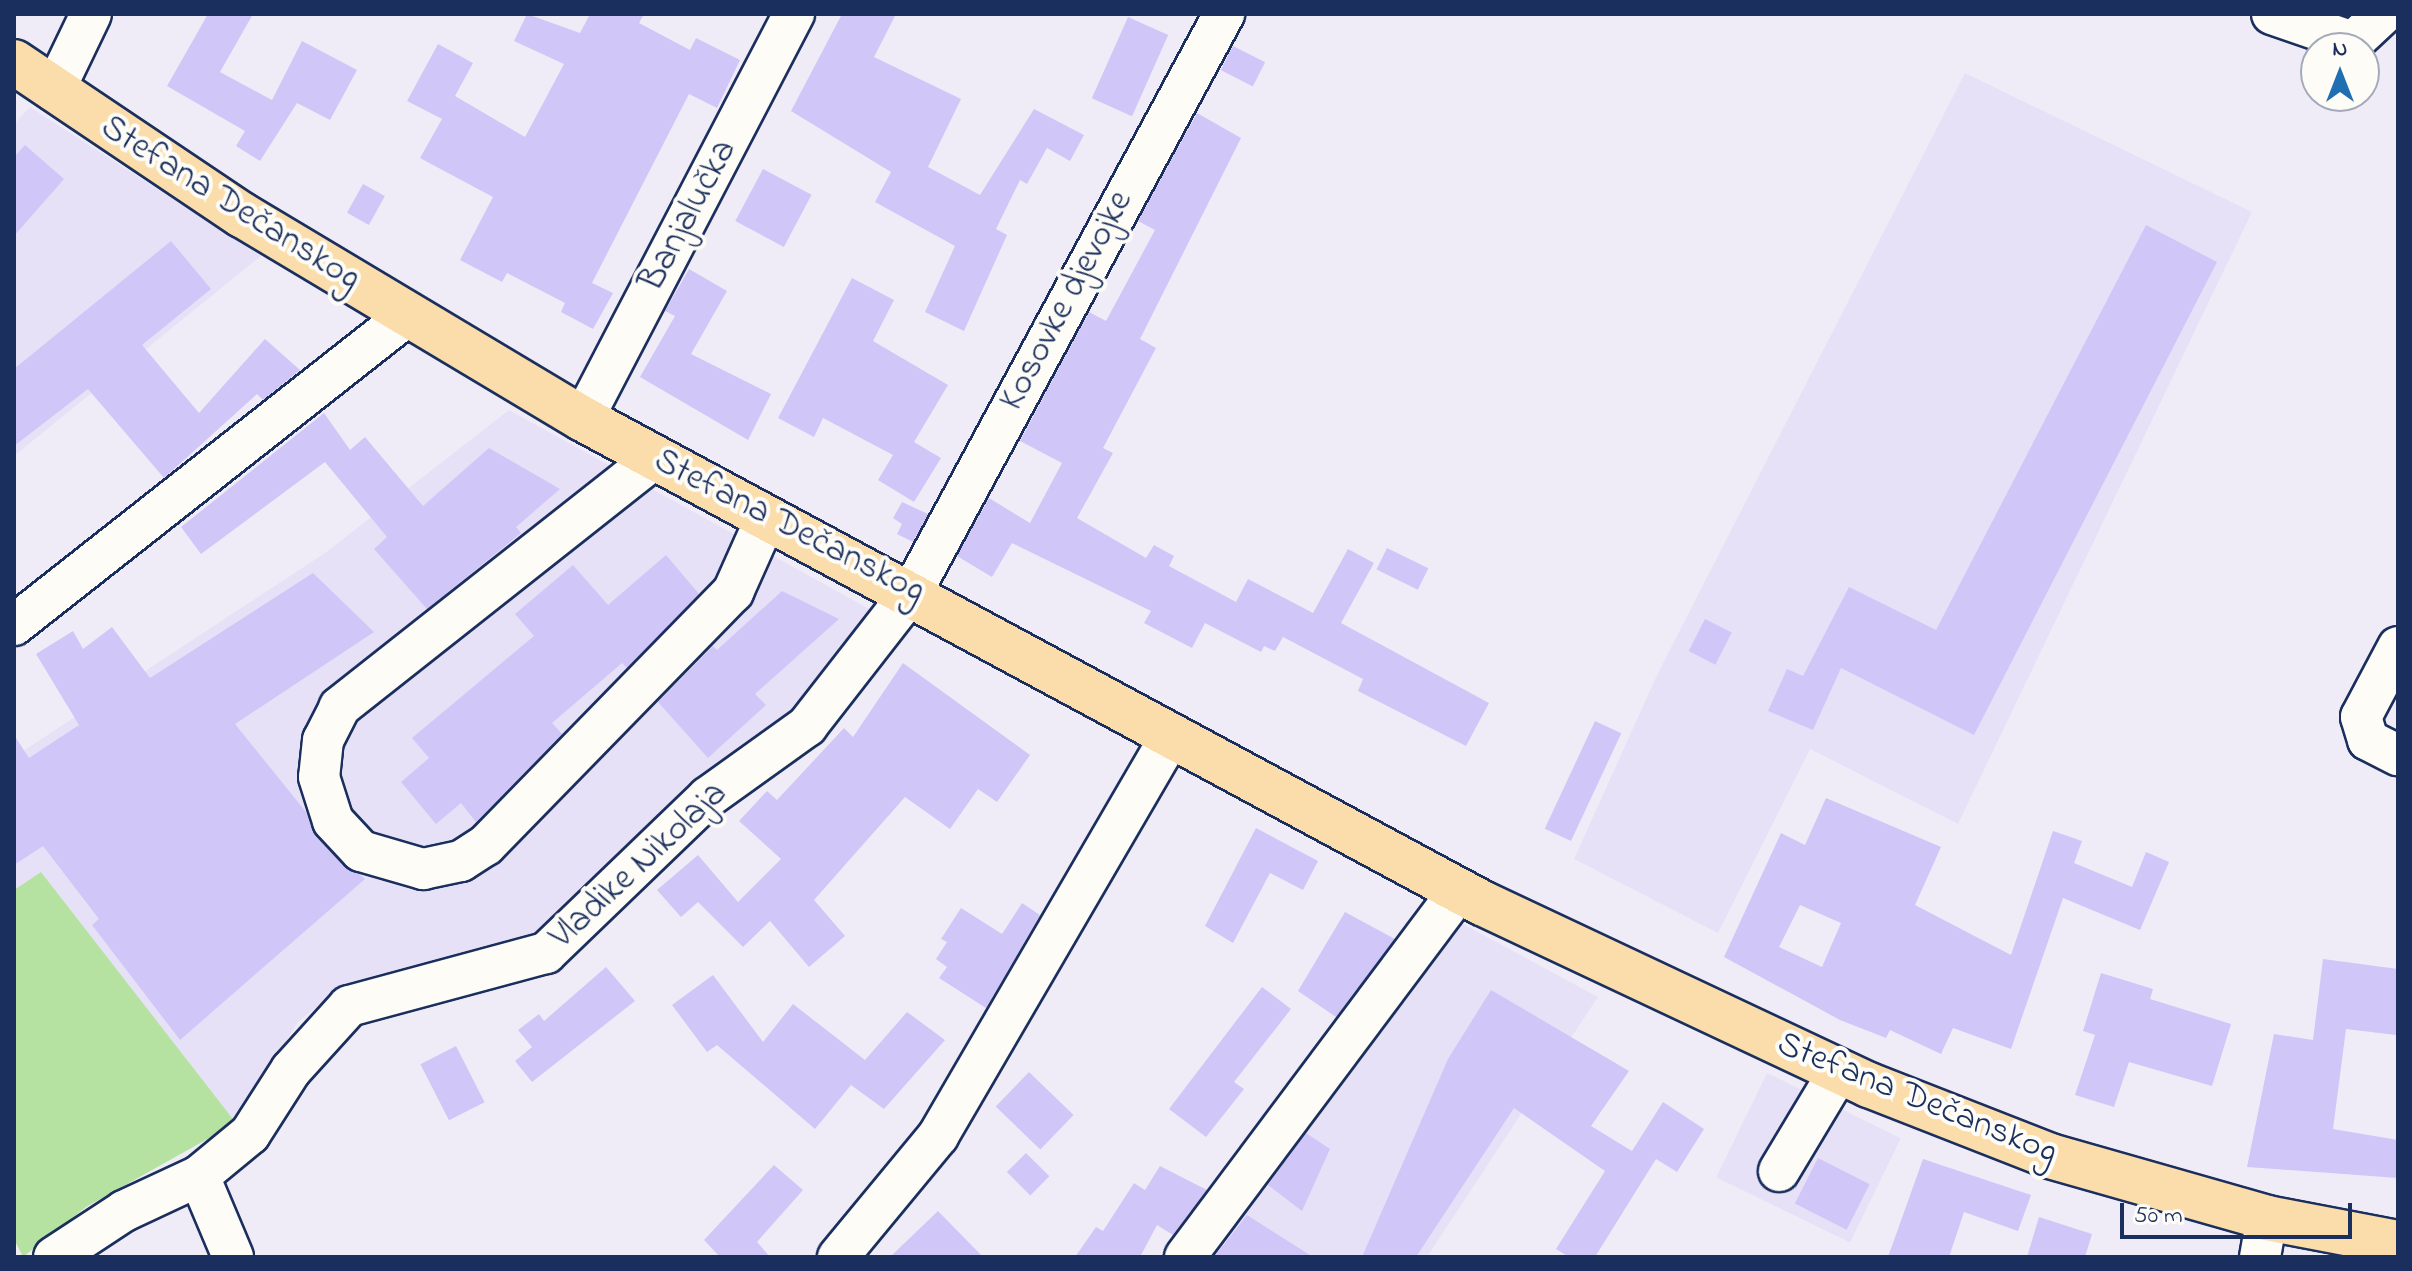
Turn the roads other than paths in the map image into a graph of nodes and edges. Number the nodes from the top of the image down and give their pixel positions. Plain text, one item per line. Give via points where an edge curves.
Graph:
1 (91, 14) edge
2 (794, 14) edge
3 (1224, 14) edge
4 (2272, 14) edge
5 (2383, 14) edge
6 (14, 62) edge
7 (54, 91) junction
8 (407, 316) junction
9 (583, 419) junction
10 (655, 458) junction
11 (767, 516) junction
12 (913, 590) junction
13 (14, 625) edge
14 (2398, 647) edge
15 (1172, 734) junction
16 (2398, 755) edge
17 (1459, 891) junction
18 (1839, 1071) junction
19 (1779, 1171) dead end
20 (199, 1176) junction
21 (2263, 1238) edge
22 (2398, 1243) edge
23 (54, 1257) edge
24 (233, 1257) edge
25 (838, 1257) edge
26 (1185, 1257) edge

1 - 7 street
2 - 9 street, Banjalučka
3 - 12 street, Kosovke djevojke
4 - 5 street via 2353,42
6 - 7 main road, Stefana Dečanskog
7 - 8 main road, Stefana Dečanskog
8 - 9 main road, Stefana Dečanskog
8 - 13 street, Stefana Dečanskog
9 - 10 main road, Stefana Dečanskog
10 - 11 main road, Stefana Dečanskog
10 - 11 street via 340,707 323,740 321,787 333,821 361,851 423,869 461,861 486,845 733,592
11 - 12 main road, Stefana Dečanskog
12 - 15 main road, Stefana Dečanskog
12 - 20 street, Vladike Nikolaja via 807,726 708,797 546,953 349,1006 291,1070 250,1134
14 - 16 street via 2361,717 2368,740
15 - 17 main road, Stefana Dečanskog
15 - 25 street via 938,1136
17 - 18 main road, Stefana Dečanskog
17 - 26 street
18 - 19 street
18 - 21 main road, Stefana Dečanskog
20 - 23 street, Vladike Nikolaja
20 - 24 street
21 - 22 main road, Stefana Dečanskog

